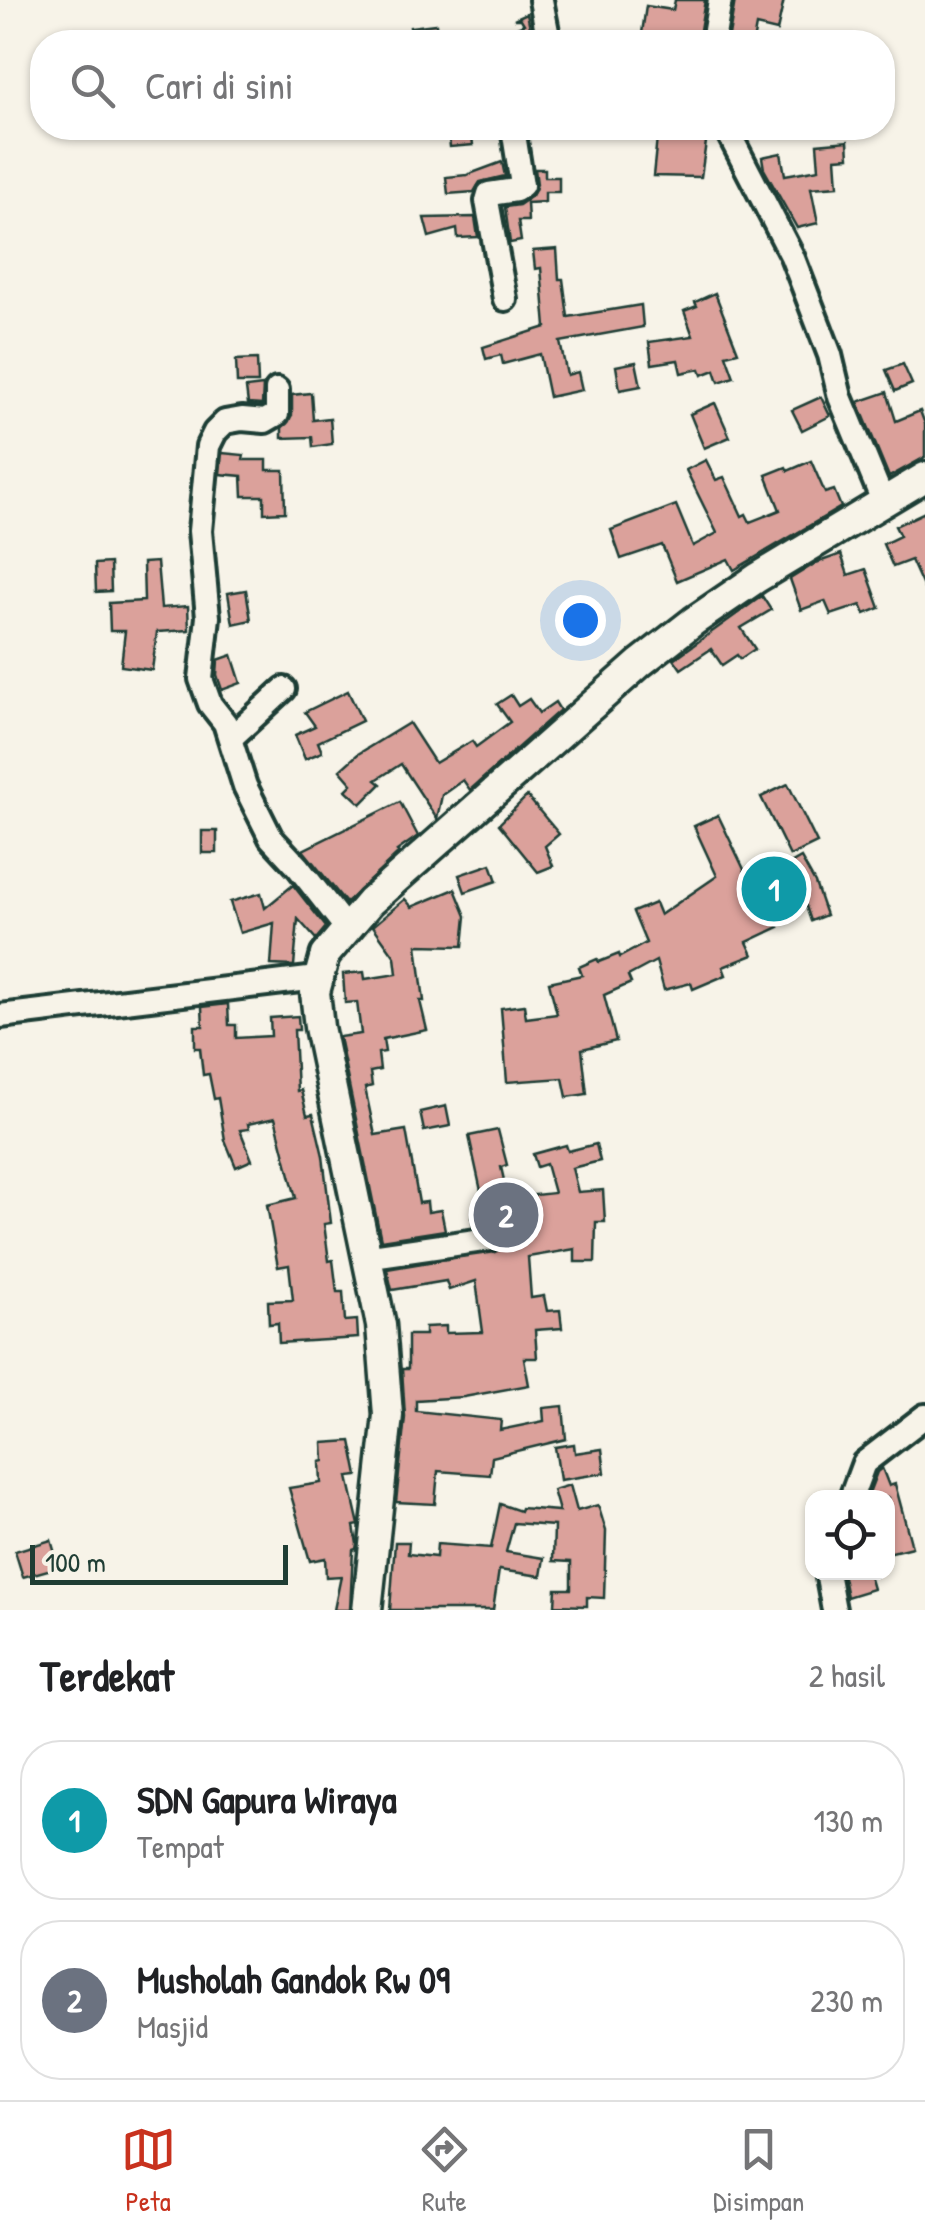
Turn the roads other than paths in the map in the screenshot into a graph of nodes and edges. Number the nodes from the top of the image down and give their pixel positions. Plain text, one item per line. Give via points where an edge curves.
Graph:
1 (541, 0) edge
2 (720, 0) edge
3 (547, 30) edge
4 (714, 30) edge
5 (515, 140) edge
6 (732, 140) edge
7 (505, 299) dead end
8 (277, 390) dead end
9 (925, 478) edge
10 (883, 502) junction
11 (284, 689) dead end
12 (231, 738) junction
13 (346, 928) junction
14 (317, 978) junction
15 (0, 1016) edge
16 (490, 1239) dead end
17 (365, 1257) junction
18 (925, 1416) edge
19 (854, 1490) edge
20 (828, 1580) edge
21 (367, 1610) edge
22 (834, 1610) edge

1 - 3 street
2 - 4 street
5 - 7 street via 522,184 487,201
6 - 10 street via 792,256
8 - 12 street via 278,414 226,422 208,446 200,531 208,616 201,679
9 - 10 main road
10 - 13 main road via 757,578 640,663
11 - 12 street
12 - 13 street via 270,838
13 - 14 main road
14 - 15 street
14 - 17 main road via 318,1028
16 - 17 street
17 - 21 main road via 381,1325 388,1415
18 - 19 street via 864,1463
20 - 22 street

